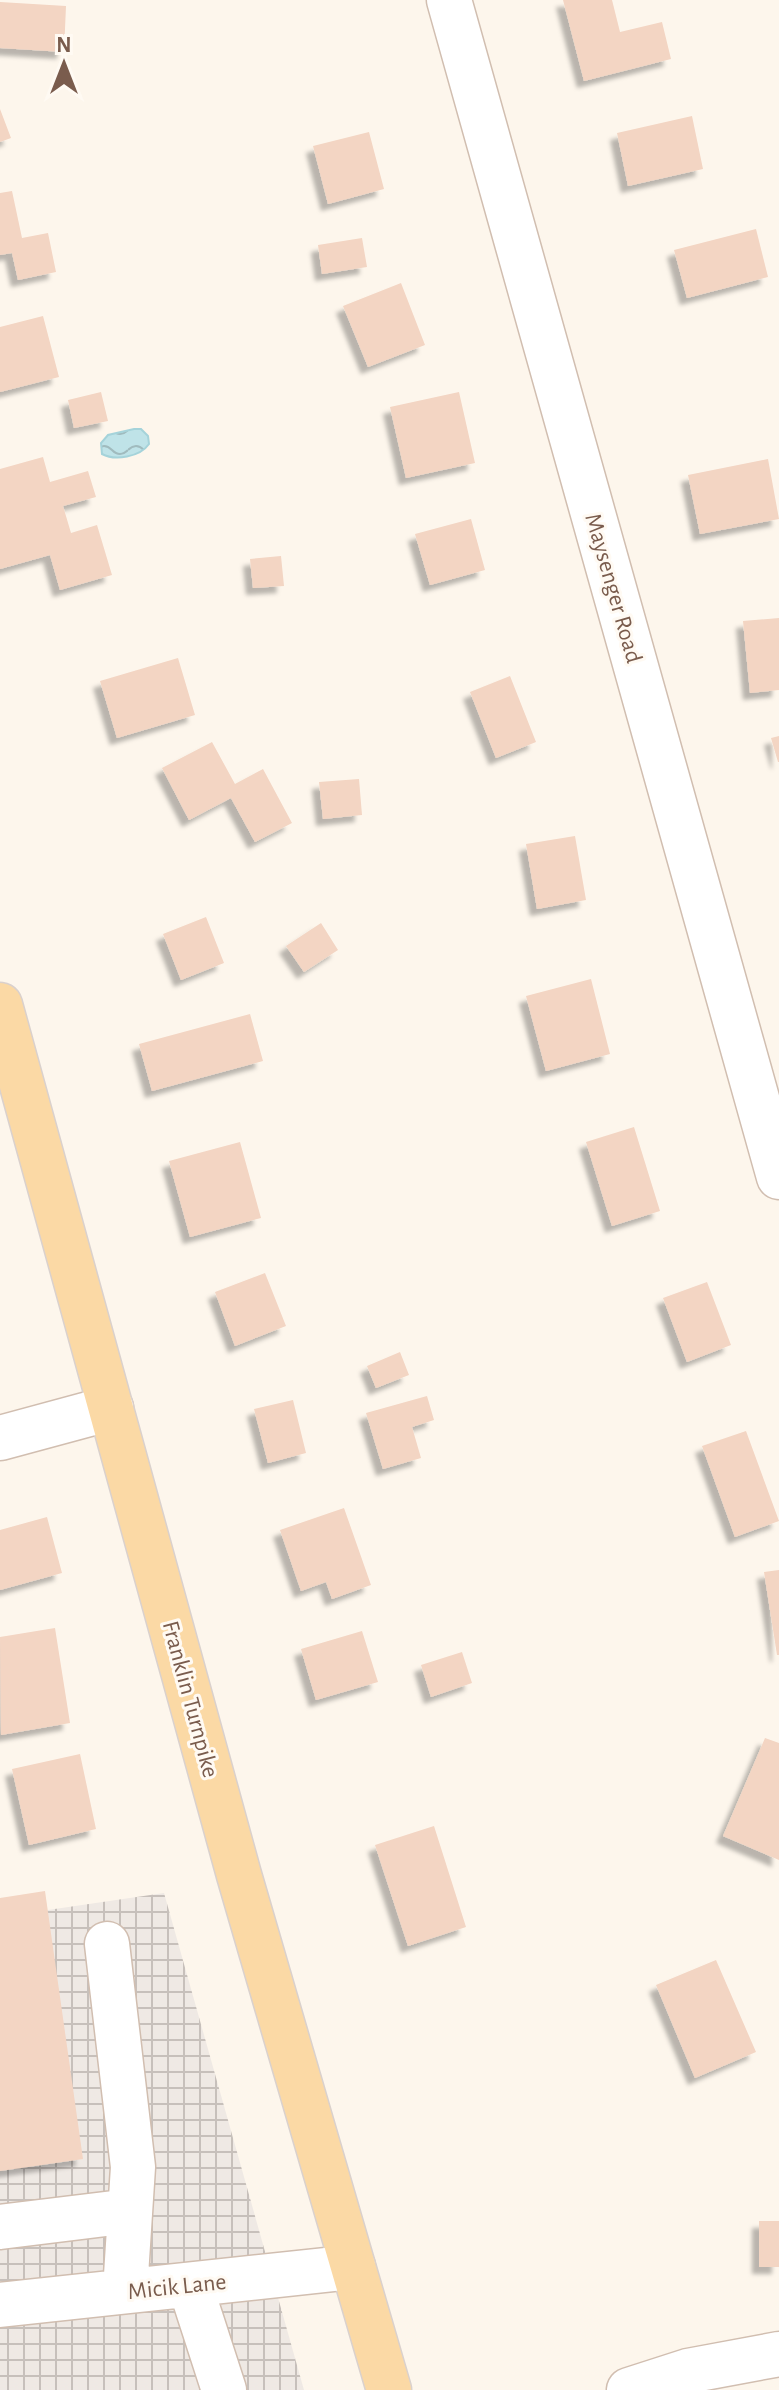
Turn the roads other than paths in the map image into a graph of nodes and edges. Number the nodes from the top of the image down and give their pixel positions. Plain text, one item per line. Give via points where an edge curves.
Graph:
1 (449, 0) edge
2 (0, 1005) edge
3 (779, 1177) edge
4 (111, 1408) junction
5 (0, 1438) edge
6 (107, 1944) dead end
7 (130, 2211) junction
8 (0, 2227) edge
9 (353, 2267) junction
10 (190, 2285) junction
11 (125, 2291) junction
12 (0, 2305) edge
13 (779, 2354) edge
14 (224, 2390) edge
15 (389, 2390) edge
16 (629, 2390) edge

1 - 3 street, Maysenger Road
2 - 4 main road, Franklin Turnpike
4 - 5 street
4 - 9 main road, Franklin Turnpike
6 - 7 street via 133,2167
7 - 8 street
7 - 11 street
9 - 10 street, Micik Lane
9 - 15 main road, Franklin Turnpike
10 - 11 street, Micik Lane
10 - 14 street
11 - 12 street, Micik Lane
13 - 16 street via 688,2371

